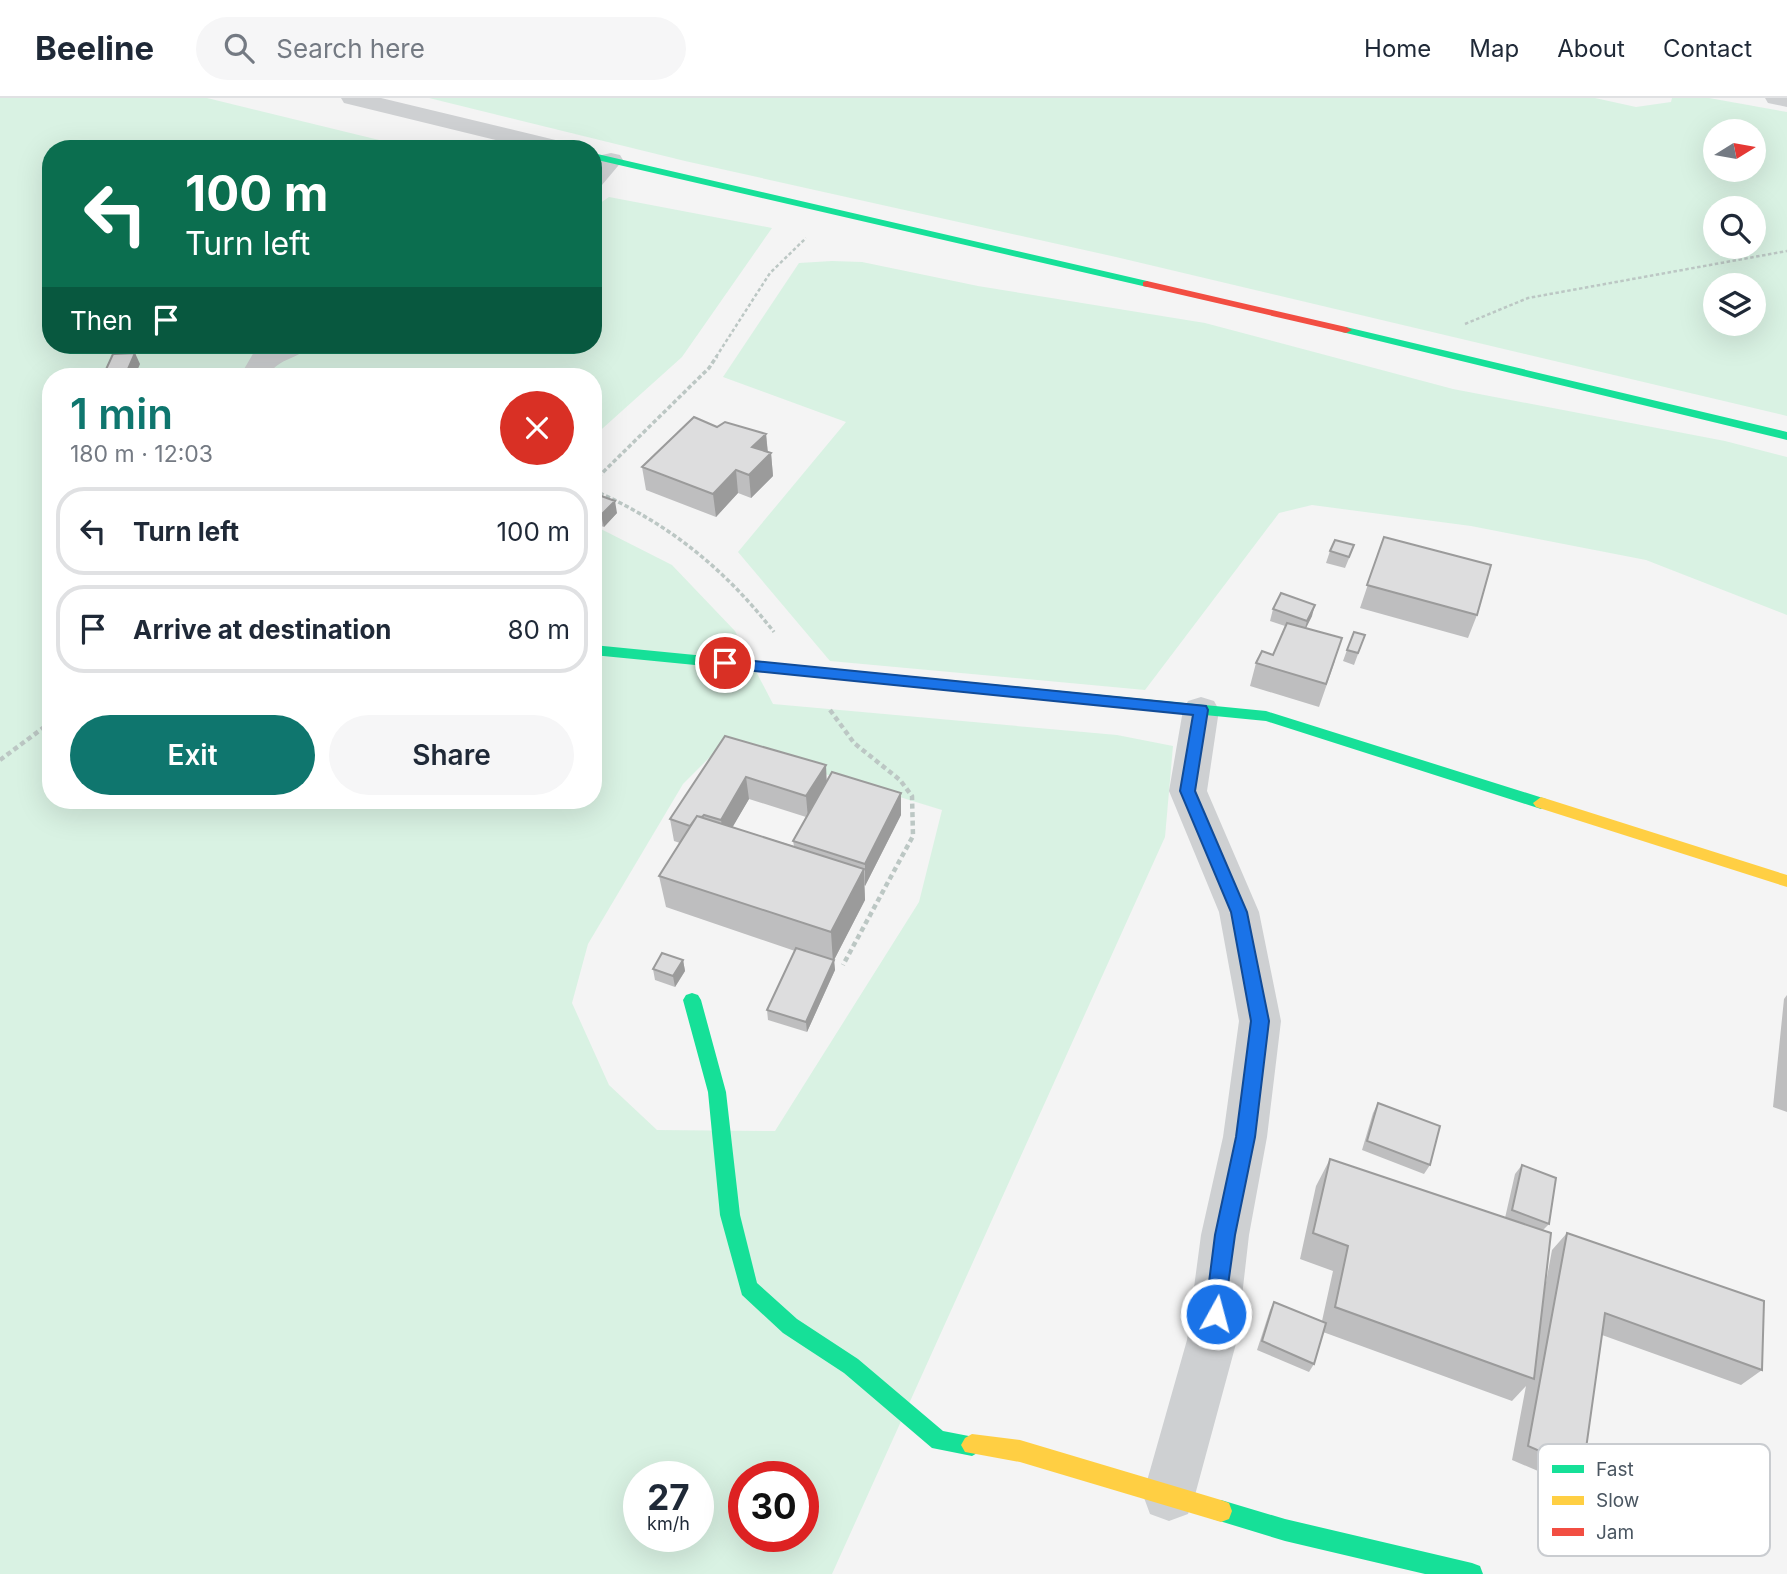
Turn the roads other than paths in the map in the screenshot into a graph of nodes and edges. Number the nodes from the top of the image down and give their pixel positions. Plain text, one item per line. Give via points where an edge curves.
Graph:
1 (352, 98) edge
2 (1776, 98) edge
3 (1787, 100) edge
4 (527, 140) edge
5 (602, 158) edge
6 (274, 354) edge
7 (258, 368) edge
8 (1787, 436) edge
9 (602, 651) edge
10 (1201, 710) junction
11 (1787, 881) edge
12 (692, 1000) dead end
13 (1169, 1495) junction
14 (1472, 1574) edge

1 - 4 street
2 - 3 street
5 - 8 street
6 - 7 street via 264,358
9 - 10 street
10 - 11 street via 1266,716
10 - 13 street via 1188,791 1239,912 1260,1021 1212,1340
12 - 13 street via 718,1092 730,1214 750,1288 790,1326 851,1366 939,1441 1020,1451
13 - 14 street via 1285,1530

